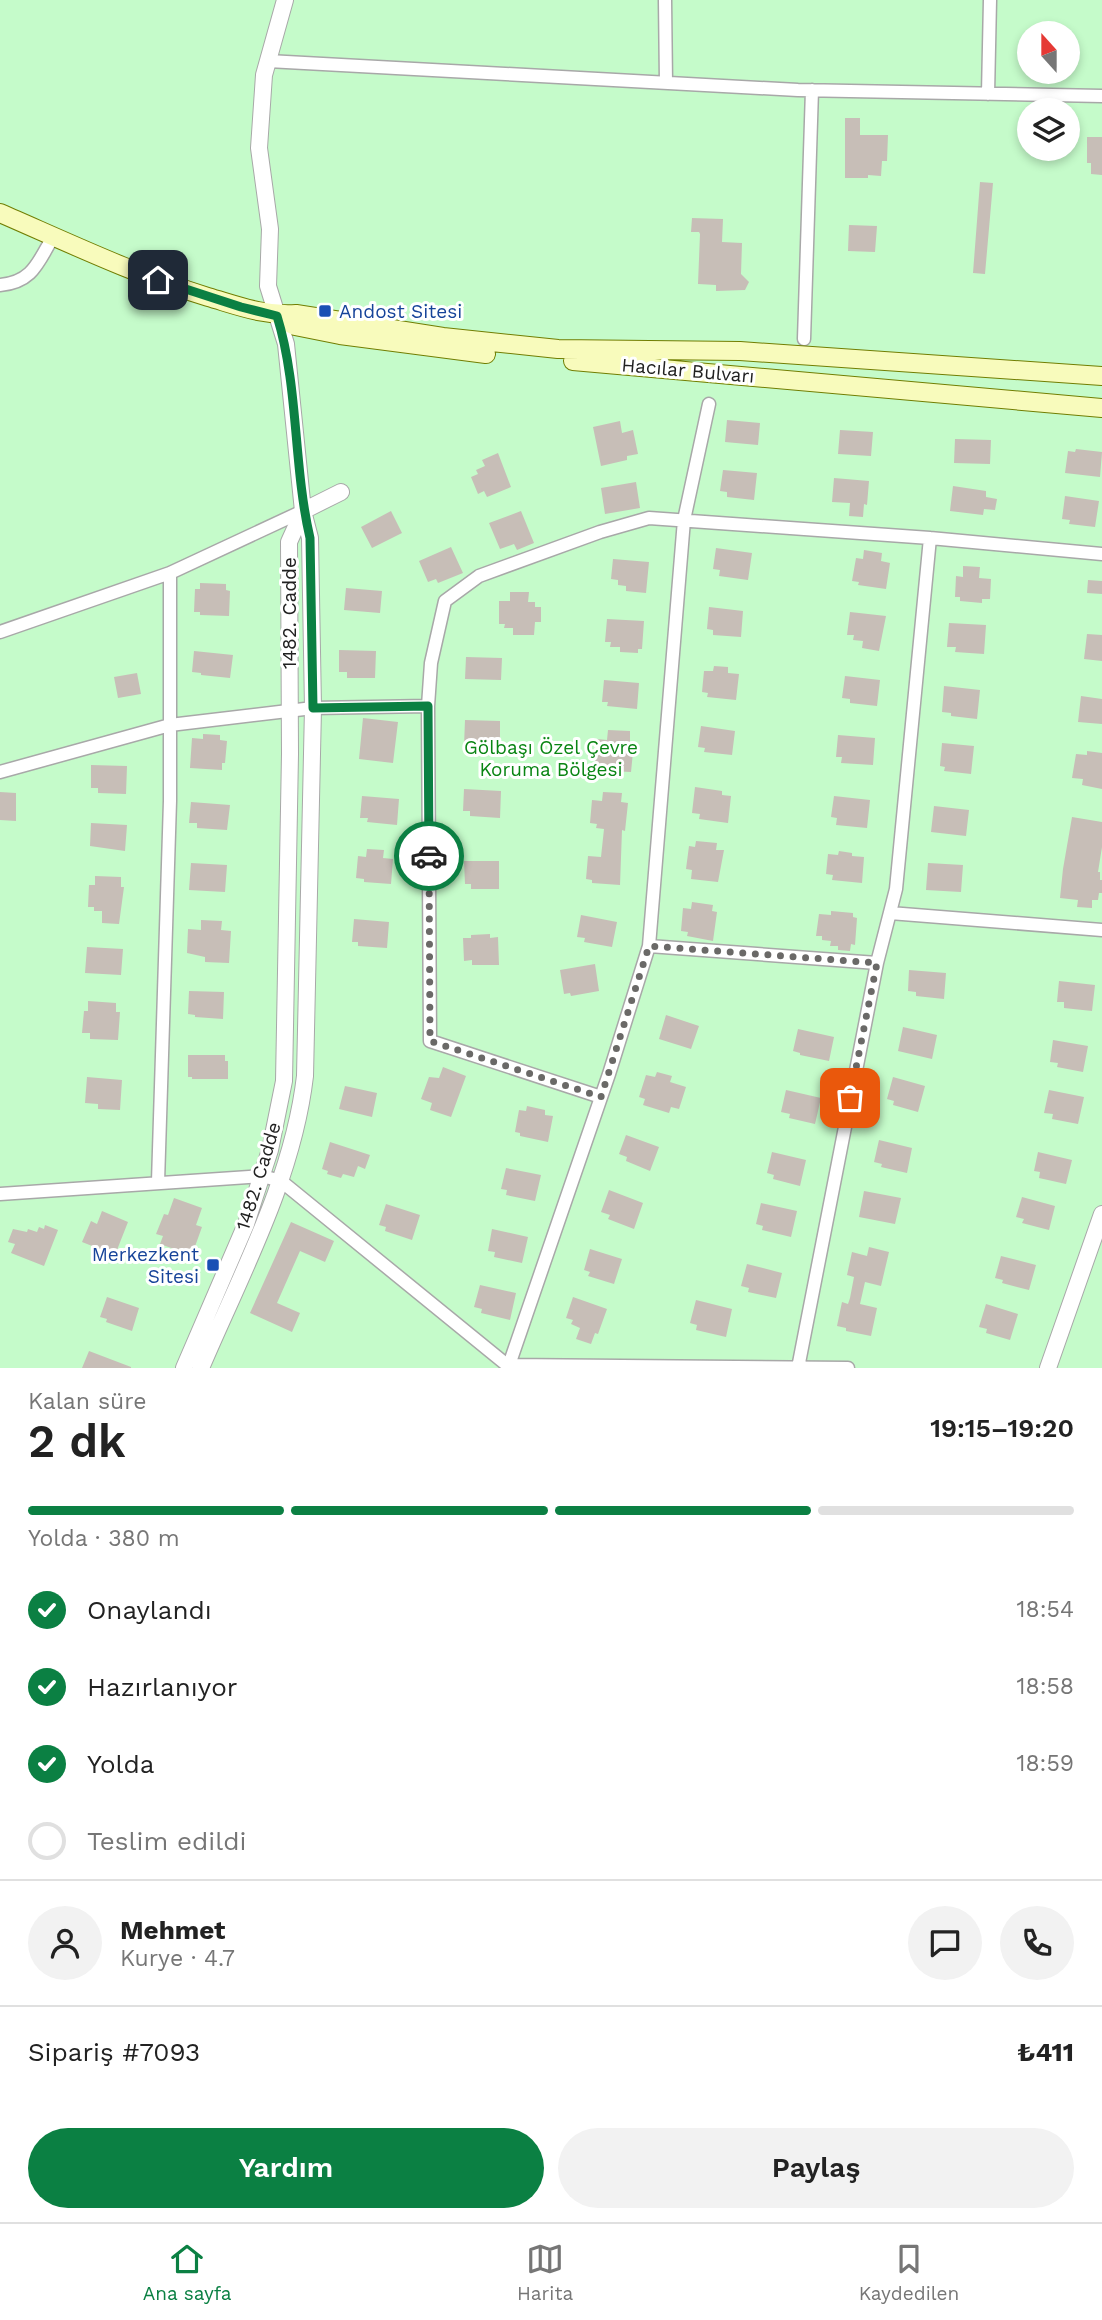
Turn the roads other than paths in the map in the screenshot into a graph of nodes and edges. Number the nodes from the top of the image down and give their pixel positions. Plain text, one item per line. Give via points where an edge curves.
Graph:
1 (285, 0) edge
2 (665, 0) edge
3 (990, 0) edge
4 (268, 61) junction
5 (666, 83) junction
6 (811, 90) junction
7 (988, 94) junction
8 (1102, 96) edge
9 (0, 213) edge
10 (53, 237) junction
11 (0, 285) edge
12 (277, 316) junction
13 (804, 339) dead end
14 (1102, 376) edge
15 (709, 404) dead end
16 (1102, 408) edge
17 (341, 492) dead end
18 (303, 511) junction
19 (684, 520) junction
20 (930, 538) junction
21 (1102, 554) edge
22 (170, 573) junction
23 (0, 632) edge
24 (428, 706) junction
25 (313, 708) junction
26 (289, 712) junction
27 (170, 725) junction
28 (0, 772) edge
29 (890, 913) junction
30 (1102, 930) edge
31 (649, 946) junction
32 (877, 963) junction
33 (601, 1097) junction
34 (262, 1176) junction
35 (281, 1181) junction
36 (158, 1182) junction
37 (0, 1194) edge
38 (1102, 1214) edge
39 (507, 1366) edge
40 (184, 1368) edge
41 (201, 1368) edge
42 (798, 1368) edge
43 (848, 1368) edge
44 (1048, 1368) edge

1 - 4 street
2 - 5 street
3 - 7 street
4 - 5 street
4 - 12 street via 259,148 271,229 268,286
5 - 6 street
6 - 7 street
6 - 13 street
7 - 8 street
9 - 10 main road, Hacılar Bulvarı
10 - 11 street via 32,272
10 - 12 main road, Hacılar Bulvarı via 158,280
12 - 14 main road, Hacılar Bulvarı via 296,314 558,349 740,351
12 - 16 main road, Hacılar Bulvarı via 295,326 330,333 463,352
12 - 18 street via 286,344
15 - 19 street
17 - 18 street
18 - 22 street
18 - 25 street, 1482. Cadde via 310,538
18 - 26 street, 1482. Cadde via 289,542
19 - 20 street
19 - 24 street via 649,518 600,532 479,576 444,601 431,663
19 - 31 street
20 - 21 street
20 - 29 street
22 - 23 street
22 - 27 street
24 - 25 street
24 - 33 street via 430,1041
25 - 26 street
25 - 35 street, 1482. Cadde via 304,1076 300,1115
26 - 27 street
26 - 34 street, 1482. Cadde via 284,1081
27 - 28 street
27 - 36 street
29 - 30 street
29 - 32 street
31 - 32 street
31 - 33 street
32 - 42 street
33 - 39 street
34 - 35 street
34 - 36 street
34 - 40 street, 1482. Cadde
35 - 39 street
35 - 41 street, 1482. Cadde
36 - 37 street
38 - 44 street
39 - 42 street
42 - 43 street

